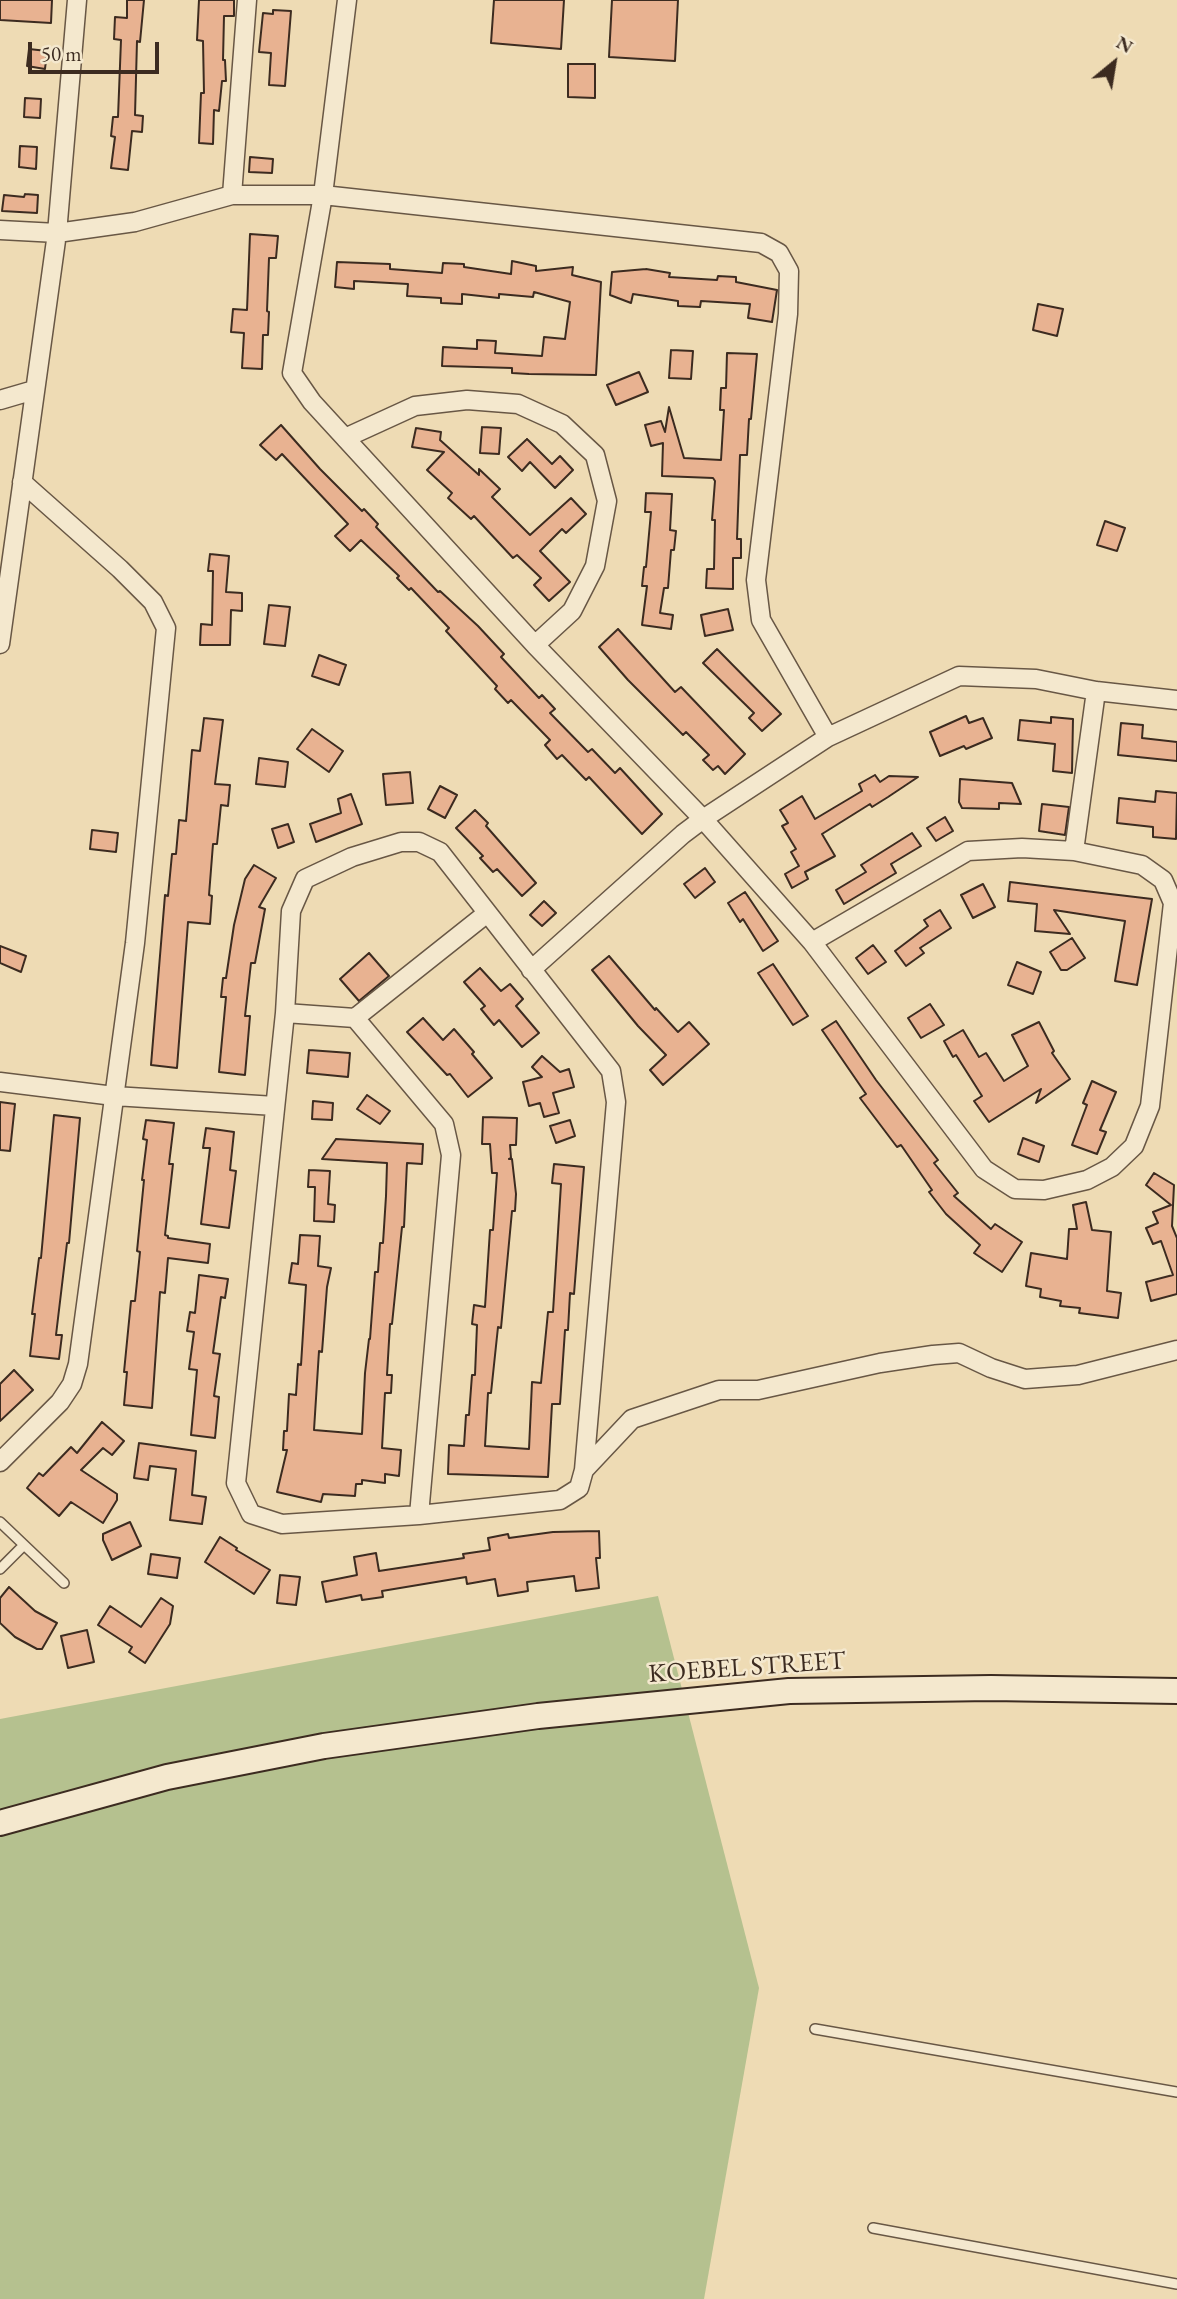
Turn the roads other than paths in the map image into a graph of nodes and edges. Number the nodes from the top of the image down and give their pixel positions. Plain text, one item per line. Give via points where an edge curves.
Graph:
1 (77, 0) edge
2 (247, 0) edge
3 (347, 0) edge
4 (232, 195) junction
5 (323, 195) junction
6 (0, 230) edge
7 (57, 233) junction
8 (34, 390) junction
9 (0, 400) edge
10 (345, 438) junction
11 (22, 482) junction
12 (0, 644) edge
13 (535, 645) junction
14 (1096, 691) junction
15 (1177, 700) edge
16 (828, 737) junction
17 (703, 820) junction
18 (1074, 851) junction
19 (486, 914) junction
20 (812, 942) junction
21 (531, 970) junction
22 (285, 1013) junction
23 (355, 1018) junction
24 (0, 1082) edge
25 (114, 1096) junction
26 (275, 1106) junction
27 (1177, 1350) edge
28 (0, 1462) edge
29 (584, 1470) junction
30 (419, 1515) junction
31 (0, 1522) edge
32 (24, 1545) junction
33 (0, 1569) edge
34 (64, 1583) dead end
35 (1177, 1691) edge
36 (0, 1823) edge
37 (815, 2029) dead end
38 (1177, 2092) edge
39 (873, 2228) dead end
40 (1177, 2284) edge

1 - 7 street
2 - 4 street
3 - 5 street
4 - 5 street
4 - 7 street via 135,222
5 - 10 street via 292,373
5 - 16 street via 761,243 779,253 789,271 788,314 756,580 761,620
6 - 7 street
7 - 8 street
8 - 9 street
8 - 11 street
10 - 13 street
10 - 13 street via 415,406 467,400 518,404 562,424 595,455 607,501 595,566 572,611
11 - 12 street
11 - 25 street via 153,602 166,628 135,943
13 - 17 street
14 - 15 street
14 - 16 street via 1036,679 959,676
14 - 18 street
16 - 17 street
17 - 20 street
17 - 21 street
18 - 20 street via 968,851
18 - 20 street via 1142,865 1163,880 1173,903 1150,1105 1134,1146 1112,1167 1087,1180 1044,1190 1015,1189 984,1169
19 - 21 street
19 - 22 street via 440,852 419,842 401,842 352,857 305,878 291,911
19 - 23 street
21 - 29 street via 611,1071 616,1102
22 - 23 street
22 - 26 street
23 - 30 street via 444,1124 451,1155
24 - 25 street
25 - 26 street
25 - 28 street via 72,1384
26 - 30 street via 236,1483 251,1514 282,1524
27 - 29 street via 1078,1375 1025,1379 959,1353 933,1354 758,1390 719,1390 632,1419
29 - 30 street via 579,1488 561,1500
31 - 32 lane
32 - 33 lane
32 - 34 lane
35 - 36 main road, KOEBEL STREET via 789,1691 538,1716 324,1746 167,1777
37 - 38 lane
39 - 40 lane

